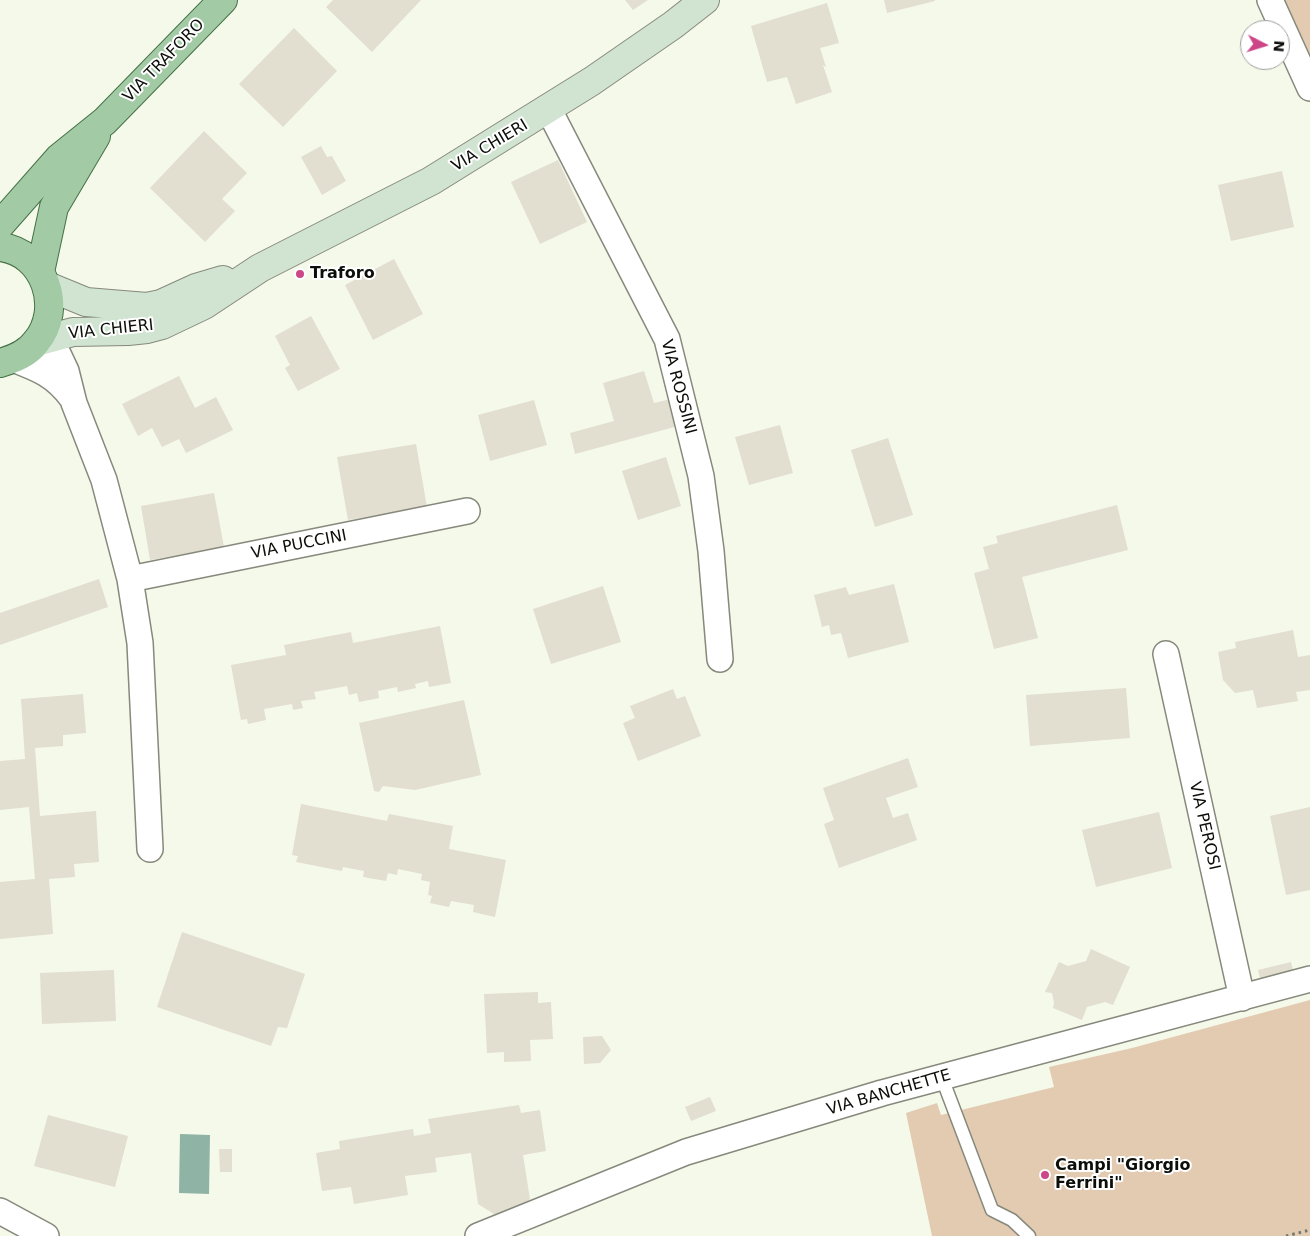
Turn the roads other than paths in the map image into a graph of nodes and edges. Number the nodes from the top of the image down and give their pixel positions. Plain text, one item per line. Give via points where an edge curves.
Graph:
1 (223, 0) edge
2 (705, 0) edge
3 (1270, 0) edge
4 (1310, 88) edge
5 (549, 110) junction
6 (105, 121) junction
7 (0, 225) edge
8 (0, 247) edge
9 (260, 268) junction
10 (43, 279) junction
11 (36, 342) junction
12 (7, 361) edge
13 (74, 402) junction
14 (467, 512) dead end
15 (130, 579) junction
16 (1166, 654) dead end
17 (720, 659) dead end
18 (150, 849) dead end
19 (1310, 979) edge
20 (1242, 998) junction
21 (942, 1078) junction
22 (0, 1212) edge
23 (46, 1236) edge
24 (478, 1236) edge
25 (1029, 1236) edge

1 - 6 main road, VIA TRAFORO
2 - 5 main road, VIA CHIERI via 673,26
3 - 4 street
5 - 9 main road, VIA CHIERI via 432,182
5 - 17 street, VIA ROSSINI via 667,339 701,476
6 - 7 main road, VIA TRAFORO via 59,158
6 - 10 main road, VIA TRAFORO via 54,206
8 - 10 main road via 24,256
9 - 10 main road, VIA CHIERI via 147,307 86,302
9 - 11 main road, VIA CHIERI via 204,305 162,325 128,332 73,332
10 - 11 main road, VIA TRAFORO via 50,309 45,328
11 - 12 main road via 26,352
11 - 13 street via 58,354
12 - 13 street via 40,369 56,379
13 - 15 street via 104,480
14 - 15 street, VIA PUCCINI
15 - 18 street via 140,642
16 - 20 street, VIA PEROSI
19 - 20 street, VIA BANCHETTE
20 - 21 street, VIA BANCHETTE
21 - 24 street, VIA BANCHETTE via 686,1152
21 - 25 lane via 992,1210 1012,1220
22 - 23 street

